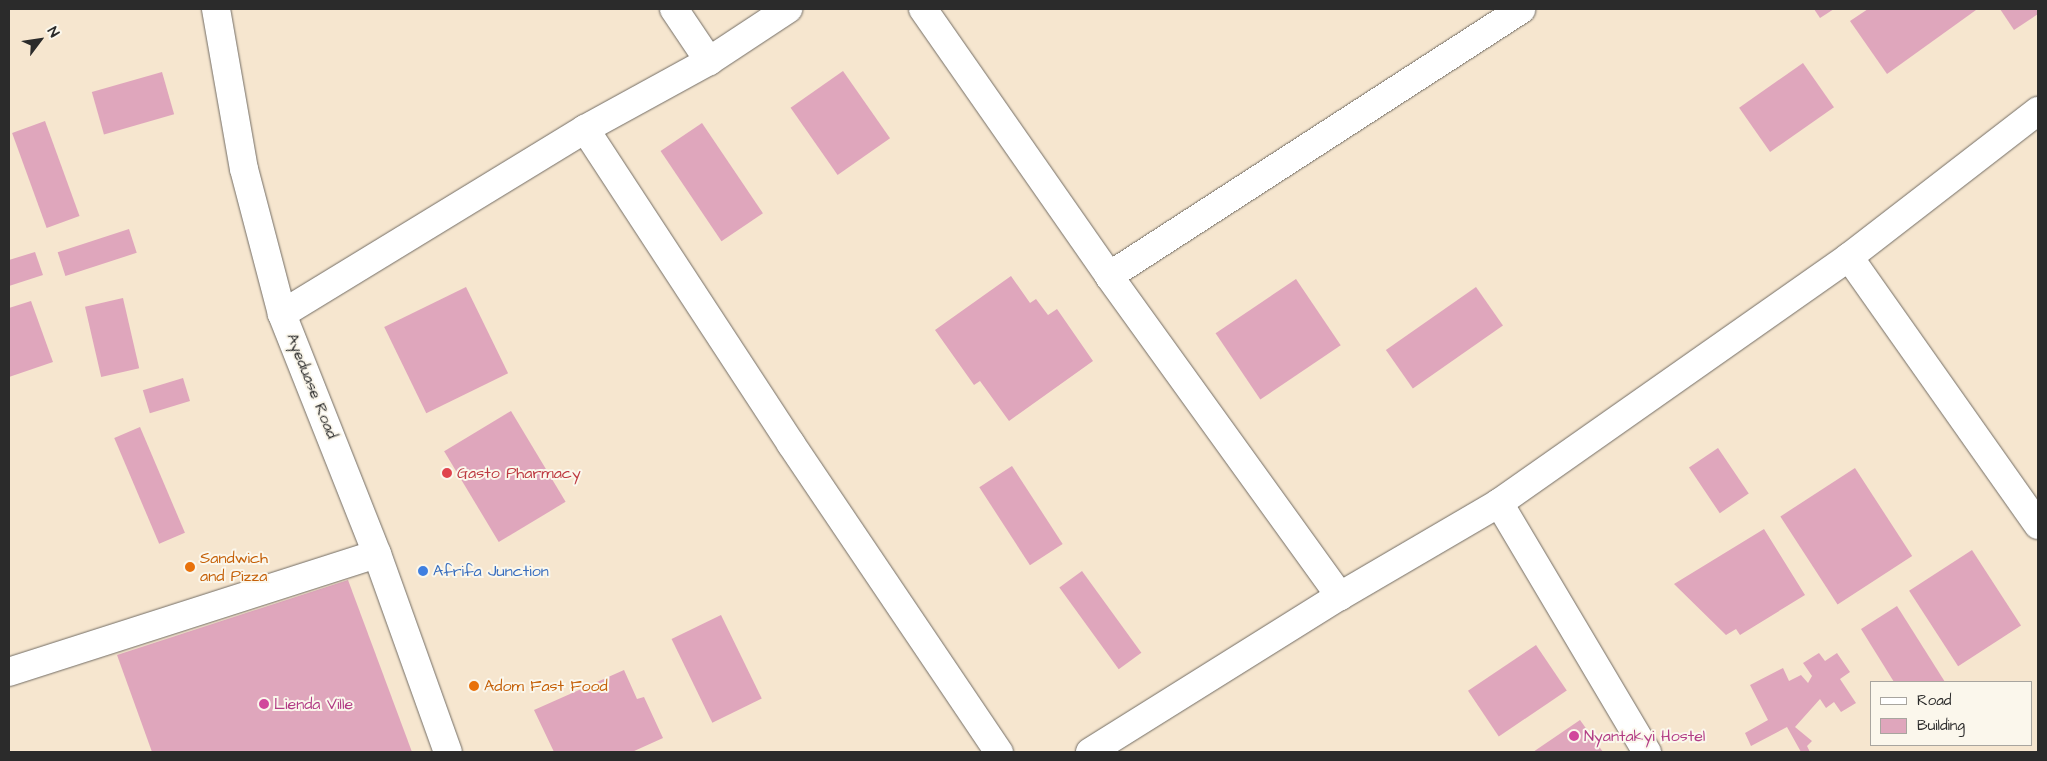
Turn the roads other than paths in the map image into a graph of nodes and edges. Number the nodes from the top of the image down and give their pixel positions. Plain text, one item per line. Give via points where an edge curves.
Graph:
1 (216, 9) edge
2 (674, 9) edge
3 (788, 9) edge
4 (923, 9) edge
5 (1521, 9) edge
6 (709, 61) junction
7 (2038, 110) edge
8 (585, 129) junction
9 (1849, 256) junction
10 (1110, 276) junction
11 (282, 314) junction
12 (1499, 503) junction
13 (2038, 525) edge
14 (378, 554) junction
15 (1340, 596) junction
16 (12, 663) edge
17 (448, 752) edge
18 (999, 752) edge
19 (1090, 752) edge
20 (1647, 752) edge

1 - 11 street, Ayeduase Road via 244,169
2 - 6 street
3 - 6 street
4 - 10 street
5 - 10 street
6 - 8 street
7 - 9 street
8 - 11 street
8 - 18 street via 791,444
9 - 12 street
9 - 13 street
10 - 15 street
11 - 14 street, Ayeduase Road
12 - 15 street
12 - 20 street
14 - 16 street
14 - 17 street, Ayeduase Road
15 - 19 street

